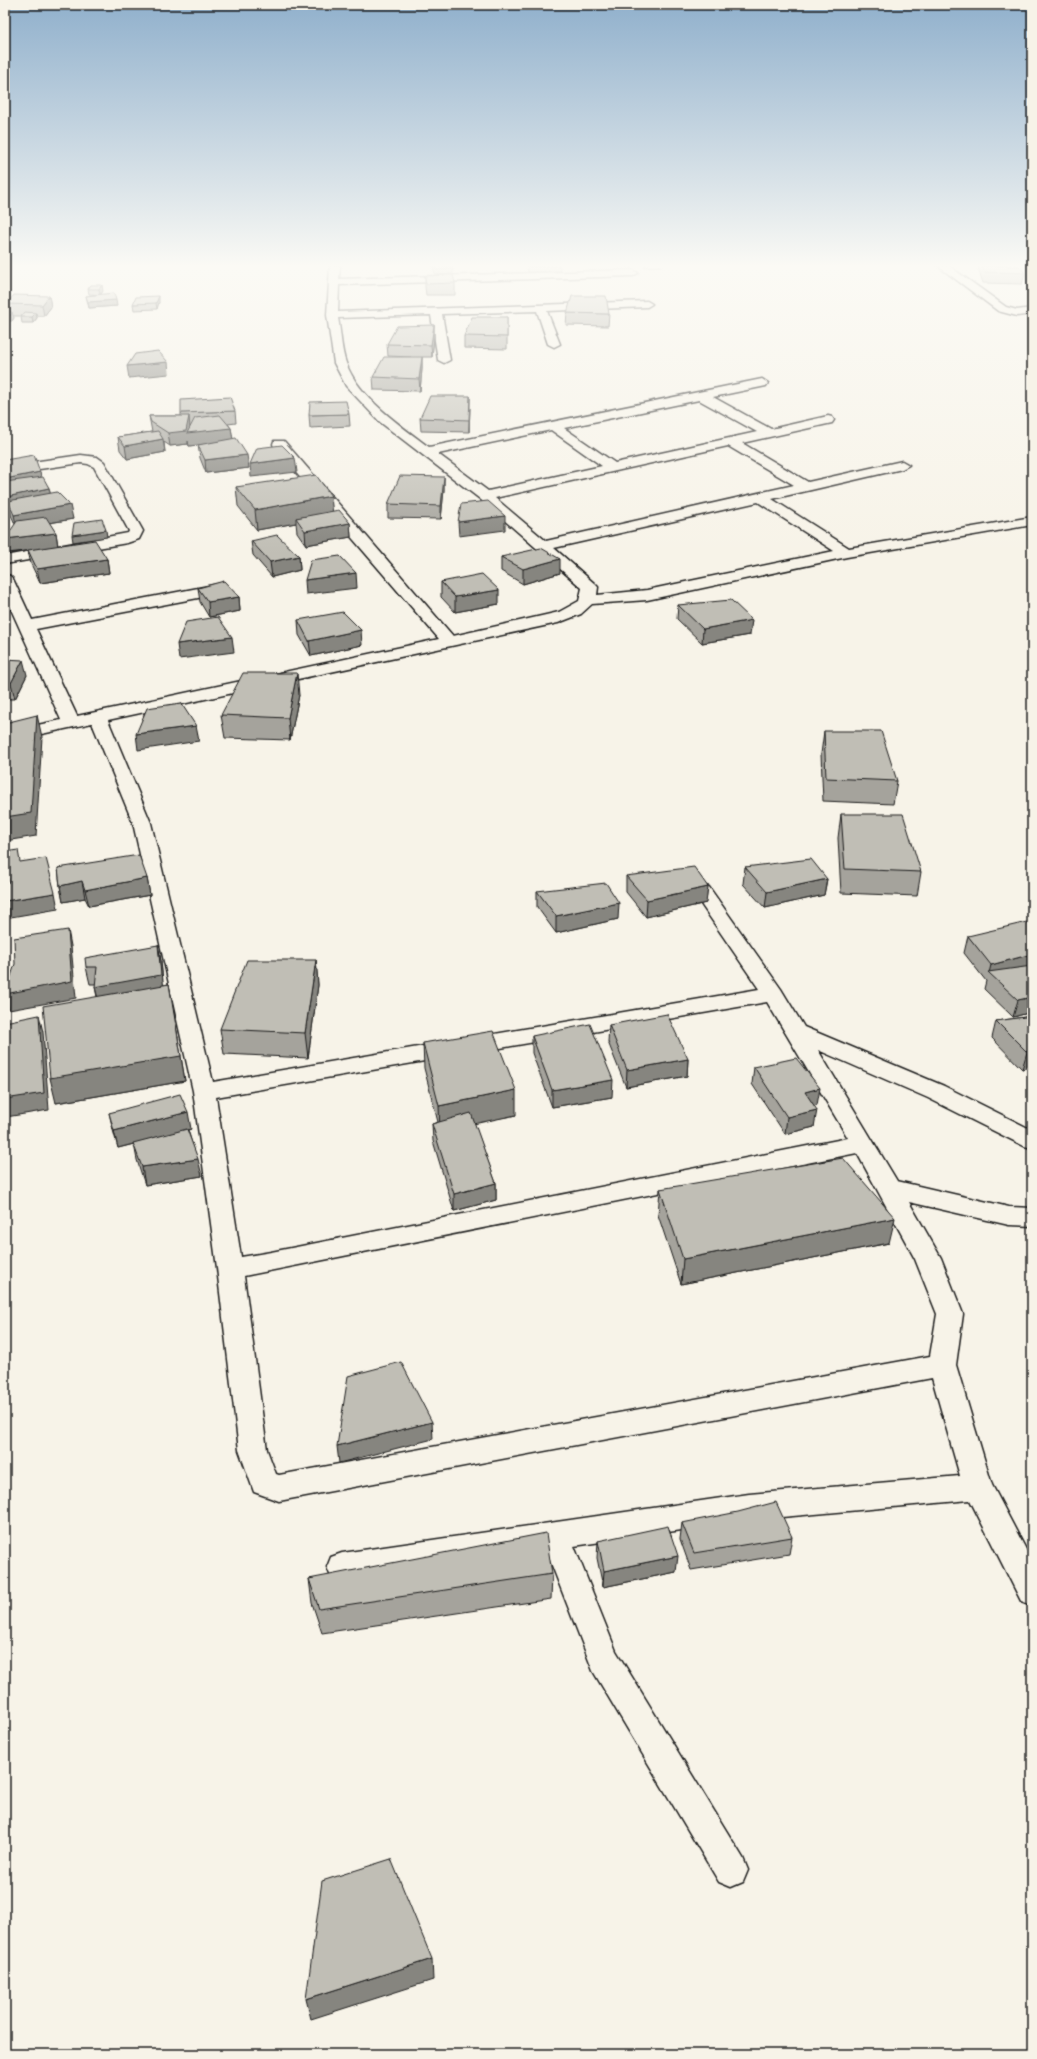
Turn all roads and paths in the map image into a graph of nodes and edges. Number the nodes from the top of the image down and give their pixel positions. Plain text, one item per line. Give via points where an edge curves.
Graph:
1 (340, 362) edge
2 (762, 383) dead end
3 (702, 396) junction
4 (828, 420) dead end
5 (553, 426) junction
6 (769, 434) junction
7 (730, 442) junction
8 (279, 444) edge
9 (426, 452) junction
10 (902, 465) dead end
11 (613, 468) junction
12 (5, 470) edge
13 (806, 487) junction
14 (485, 496) junction
15 (760, 497) junction
16 (1032, 521) edge
17 (545, 546) junction
18 (847, 553) junction
19 (5, 560) edge
20 (5, 579) edge
21 (219, 589) edge
22 (589, 600) junction
23 (27, 626) junction
24 (448, 640) junction
25 (98, 716) junction
26 (71, 722) junction
27 (5, 737) edge
28 (702, 891) edge
29 (773, 994) junction
30 (796, 1032) junction
31 (204, 1091) junction
32 (1032, 1140) edge
33 (863, 1143) junction
34 (889, 1188) junction
35 (1032, 1217) edge
36 (230, 1268) junction
37 (942, 1365) junction
38 (978, 1486) junction
39 (555, 1535) junction
40 (342, 1567) dead end
41 (1032, 1591) edge
42 (731, 1870) dead end

1 - 9 street via 350,383 384,419
2 - 3 street
3 - 5 street
3 - 6 street
4 - 6 street
5 - 9 street
5 - 11 street
6 - 7 street
7 - 11 street
7 - 13 street
8 - 24 street
9 - 14 street
10 - 13 street
11 - 14 street
12 - 19 street via 81,459 92,460 99,465 136,531 134,536 127,539
13 - 15 street
14 - 17 street
15 - 17 street
15 - 18 street
16 - 18 street
17 - 22 street via 590,587
18 - 22 street via 647,595
20 - 23 street
21 - 23 street
22 - 24 street via 580,610 558,618
23 - 26 street
24 - 25 street
25 - 26 street
25 - 31 street via 142,823
26 - 27 street
28 - 29 street
29 - 30 street
29 - 31 street
30 - 32 street via 936,1092
30 - 33 street
31 - 36 street
33 - 34 street
33 - 36 street via 271,1262
34 - 35 street via 1009,1216
34 - 37 street via 928,1258 950,1314
36 - 37 street via 252,1450 264,1484 280,1488
37 - 38 street
38 - 39 street via 749,1507
38 - 41 street
39 - 40 street
39 - 42 street via 604,1660

